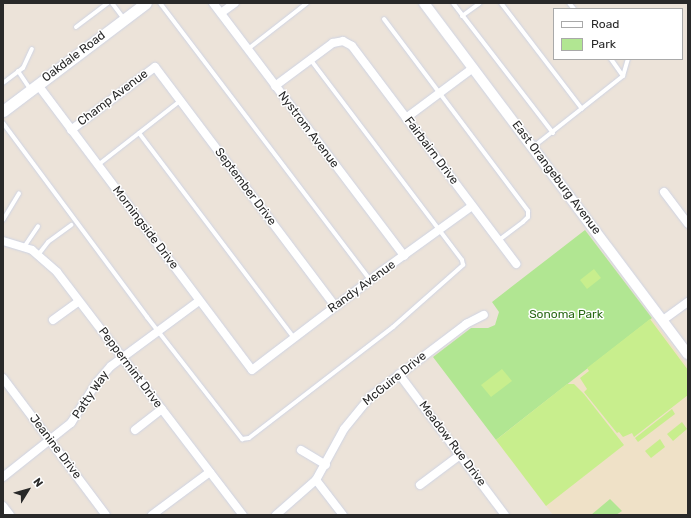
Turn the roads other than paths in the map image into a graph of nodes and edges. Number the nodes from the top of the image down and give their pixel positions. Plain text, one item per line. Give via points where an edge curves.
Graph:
1 (108, 3) edge
2 (112, 3) edge
3 (146, 3) edge
4 (160, 3) edge
5 (213, 3) edge
6 (235, 3) edge
7 (307, 3) edge
8 (424, 3) edge
9 (453, 3) edge
10 (480, 3) edge
11 (501, 3) edge
12 (221, 13) junction
13 (462, 16) junction
14 (125, 19) junction
15 (384, 19) dead end
16 (76, 27) dead end
17 (32, 49) dead end
18 (248, 49) junction
19 (311, 60) junction
20 (612, 60) edge
21 (628, 60) edge
22 (154, 67) joint
23 (473, 68) junction
24 (18, 71) junction
25 (623, 76) junction
26 (3, 83) edge
27 (276, 86) junction
28 (35, 87) junction
29 (440, 92) junction
30 (180, 101) junction
31 (582, 109) junction
32 (4, 110) edge
33 (406, 118) junction
34 (3, 124) edge
35 (72, 130) junction
36 (139, 133) junction
37 (553, 133) junction
38 (533, 147) junction
39 (98, 165) junction
40 (664, 192) dead end
41 (19, 193) dead end
42 (472, 206) junction
43 (3, 220) edge
44 (688, 224) edge
45 (71, 225) dead end
46 (38, 226) dead end
47 (440, 230) junction
48 (3, 241) edge
49 (498, 241) junction
50 (24, 247) junction
51 (38, 254) junction
52 (404, 256) junction
53 (516, 264) dead end
54 (370, 280) junction
55 (79, 301) junction
56 (199, 301) junction
57 (688, 302) edge
58 (335, 306) junction
59 (484, 315) dead end
60 (53, 320) dead end
61 (663, 320) junction
62 (159, 331) junction
63 (294, 338) junction
64 (688, 354) edge
65 (122, 358) junction
66 (252, 370) joint
67 (399, 374) junction
68 (3, 378) edge
69 (162, 409) junction
70 (136, 430) dead end
71 (50, 441) junction
72 (301, 450) dead end
73 (460, 456) junction
74 (326, 465) junction
75 (210, 472) junction
76 (3, 477) edge
77 (316, 480) junction
78 (420, 485) dead end
79 (3, 506) edge
80 (10, 515) edge
81 (106, 515) edge
82 (152, 515) edge
83 (243, 515) edge
84 (276, 515) edge
85 (343, 515) edge
86 (505, 515) edge

1 - 16 lane
2 - 14 lane
3 - 14 main road, Oakdale Road
4 - 54 lane
5 - 12 street, Nystrom Avenue
6 - 12 street
7 - 18 lane
8 - 23 street, East Orangeburg Avenue
9 - 13 lane
10 - 13 lane
11 - 31 lane
12 - 18 street, Nystrom Avenue
13 - 37 lane
14 - 28 main road, Oakdale Road
15 - 29 lane
17 - 24 lane
18 - 27 street, Nystrom Avenue
19 - 27 street
19 - 33 street, Fairbairn Drive via 333,43 343,41 352,46
19 - 47 lane
20 - 25 lane
21 - 25 lane
22 - 30 street, September Drive
22 - 35 street, Champ Avenue
23 - 29 street
23 - 38 street, East Orangeburg Avenue
24 - 26 lane
24 - 28 lane
25 - 31 lane
27 - 52 street, Nystrom Avenue
28 - 32 main road, Oakdale Road
28 - 35 street, Morningside Drive
29 - 33 street
29 - 49 lane via 528,211 528,217
30 - 36 lane
30 - 58 street, September Drive
31 - 37 lane
33 - 42 street, Fairbairn Drive
34 - 62 lane
35 - 39 street, Morningside Drive
36 - 39 lane
36 - 63 lane
37 - 38 lane
38 - 61 street, East Orangeburg Avenue
39 - 56 street, Morningside Drive
40 - 44 street
41 - 43 lane
42 - 47 street, Randy Avenue
42 - 49 street, Fairbairn Drive
45 - 51 lane via 48,242
46 - 50 lane
47 - 52 street, Randy Avenue
47 - 62 lane via 462,260 463,265 458,272 417,303 393,327 249,438 242,439 238,436
48 - 50 street, Peppermint Drive
49 - 53 street, Fairbairn Drive
50 - 51 street, Peppermint Drive
51 - 55 street, Peppermint Drive via 57,272
52 - 54 street, Randy Avenue
54 - 58 street, Randy Avenue
55 - 60 street
55 - 65 street, Peppermint Drive
56 - 62 street, Patty Way
56 - 66 street, Morningside Drive
57 - 61 street
58 - 63 street, Randy Avenue
59 - 67 street, McGuire Drive via 466,324
61 - 64 street, East Orangeburg Avenue
62 - 65 street, Patty Way
63 - 66 street, Randy Avenue
65 - 69 street, Peppermint Drive
65 - 71 street, Patty Way via 96,382 71,423
67 - 73 street, Meadow Rue Drive
67 - 74 street, McGuire Drive via 360,408 344,430
68 - 71 street, Jeanine Drive
69 - 70 street
69 - 75 street, Peppermint Drive
71 - 76 street, Patty Way
71 - 81 street, Jeanine Drive
72 - 74 street
73 - 78 street
73 - 86 street, Meadow Rue Drive
74 - 77 street, McGuire Drive
75 - 82 street
75 - 83 street, Peppermint Drive
77 - 84 street, McGuire Drive
77 - 85 street
79 - 80 street

